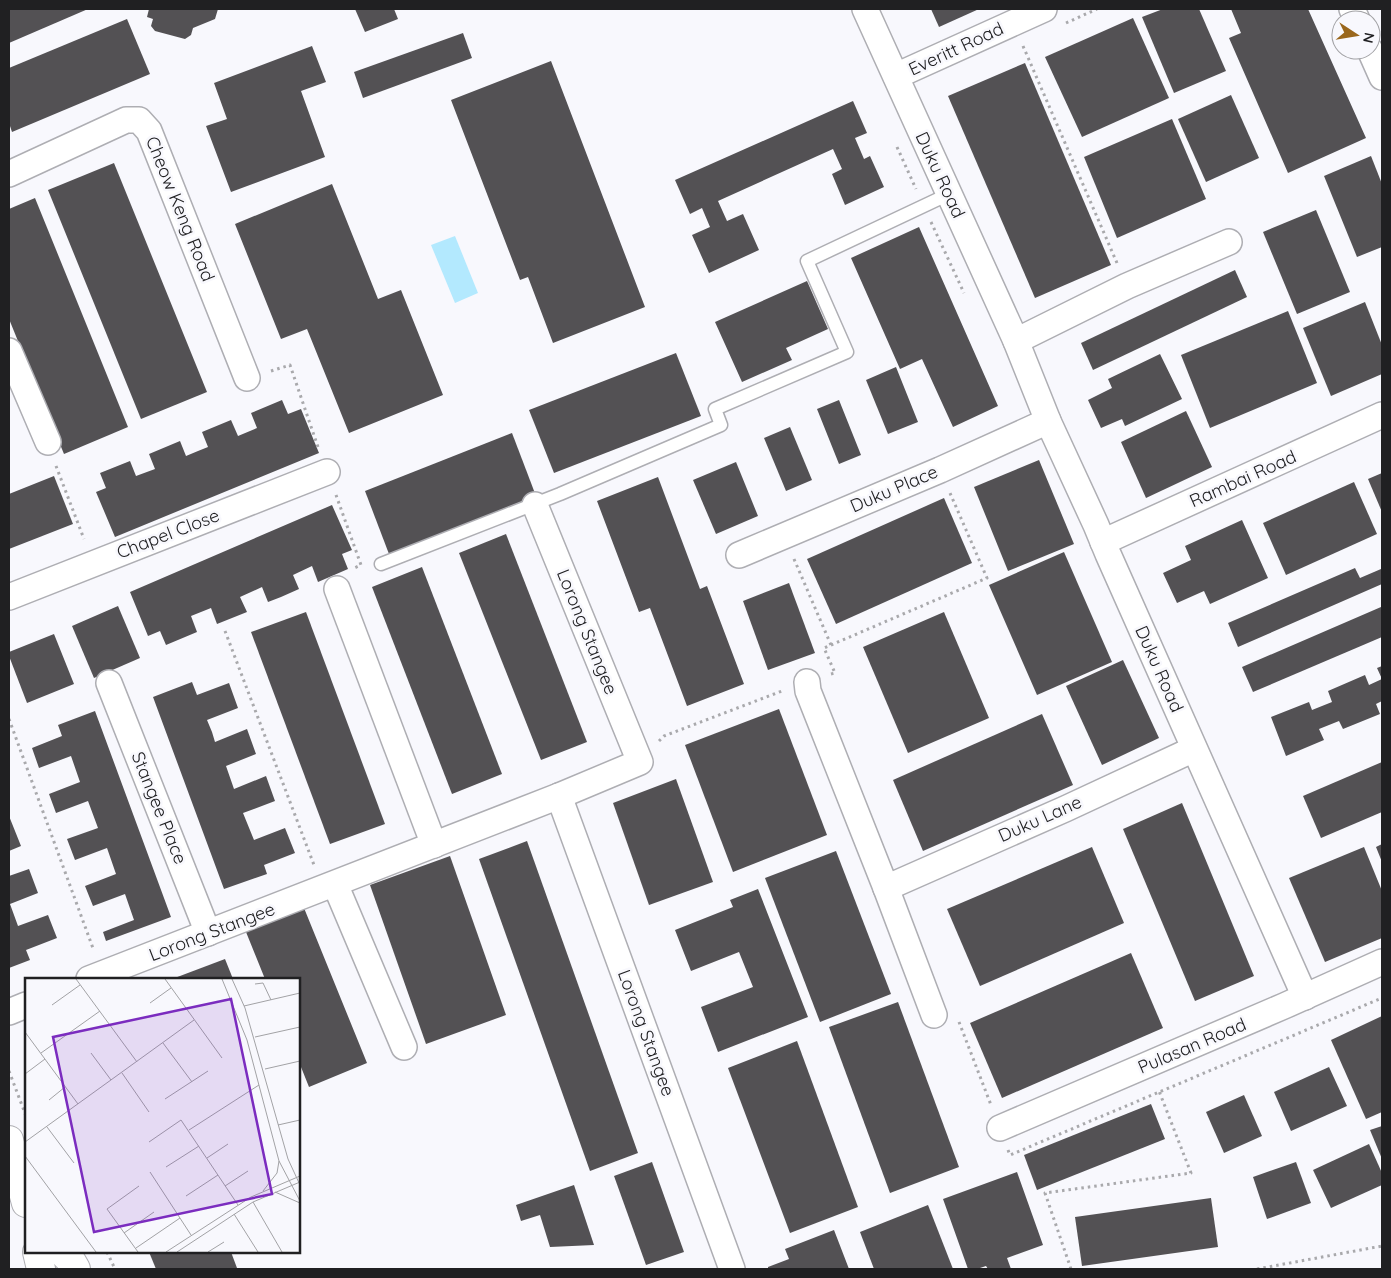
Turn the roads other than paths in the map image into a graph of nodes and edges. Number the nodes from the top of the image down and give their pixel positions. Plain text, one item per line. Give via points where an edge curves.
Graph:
1 (865, 9) edge
2 (1030, 13) edge
3 (1374, 60) edge
4 (896, 76) junction
5 (1382, 77) edge
6 (9, 174) edge
7 (949, 194) junction
8 (1230, 242) dead end
9 (1016, 341) junction
10 (9, 352) edge
11 (248, 378) road end
12 (1382, 415) edge
13 (1048, 421) junction
14 (48, 442) road end
15 (327, 472) road end
16 (535, 505) junction
17 (1103, 542) junction
18 (739, 555) dead end
19 (381, 564) dead end
20 (337, 589) road end
21 (9, 597) edge
22 (109, 682) dead end
23 (807, 682) road end
24 (1194, 749) junction
25 (558, 796) junction
26 (434, 845) junction
27 (329, 887) junction
28 (886, 888) junction
29 (208, 933) junction
30 (1382, 962) edge
31 (109, 975) edge
32 (1305, 997) junction
33 (25, 1004) edge
34 (9, 1012) edge
35 (934, 1015) road end
36 (404, 1047) dead end
37 (1000, 1128) road end
38 (9, 1140) edge
39 (25, 1199) edge
40 (37, 1253) edge
41 (63, 1253) edge
42 (41, 1269) edge
43 (76, 1269) edge
44 (732, 1269) edge

1 - 4 street, Duku Road
2 - 4 street, Everitt Road
3 - 5 street
4 - 7 street, Duku Road
6 - 11 street, Cheow Keng Road via 126,120 139,120 150,132
7 - 9 street, Duku Road
7 - 16 lane via 806,261 847,352 714,409 721,425
8 - 9 street via 1127,286
9 - 13 street, Duku Road
10 - 14 street
12 - 17 street, Rambai Road
13 - 17 street, Duku Road
13 - 18 street, Duku Place
15 - 21 street, Chapel Close
16 - 19 lane
16 - 25 street, Lorong Stangee via 640,762
17 - 24 street, Duku Road
20 - 26 street
22 - 29 street, Stangee Place
23 - 28 street
24 - 28 street, Duku Lane
24 - 32 street, Duku Road
25 - 26 street, Lorong Stangee
25 - 44 street, Lorong Stangee
26 - 27 street, Lorong Stangee
27 - 29 street, Lorong Stangee
27 - 36 street
28 - 35 street
29 - 31 street, Lorong Stangee
30 - 32 street, Pulasan Road
32 - 37 street, Pulasan Road
33 - 34 street
38 - 39 main road
40 - 42 main road
41 - 43 main road

